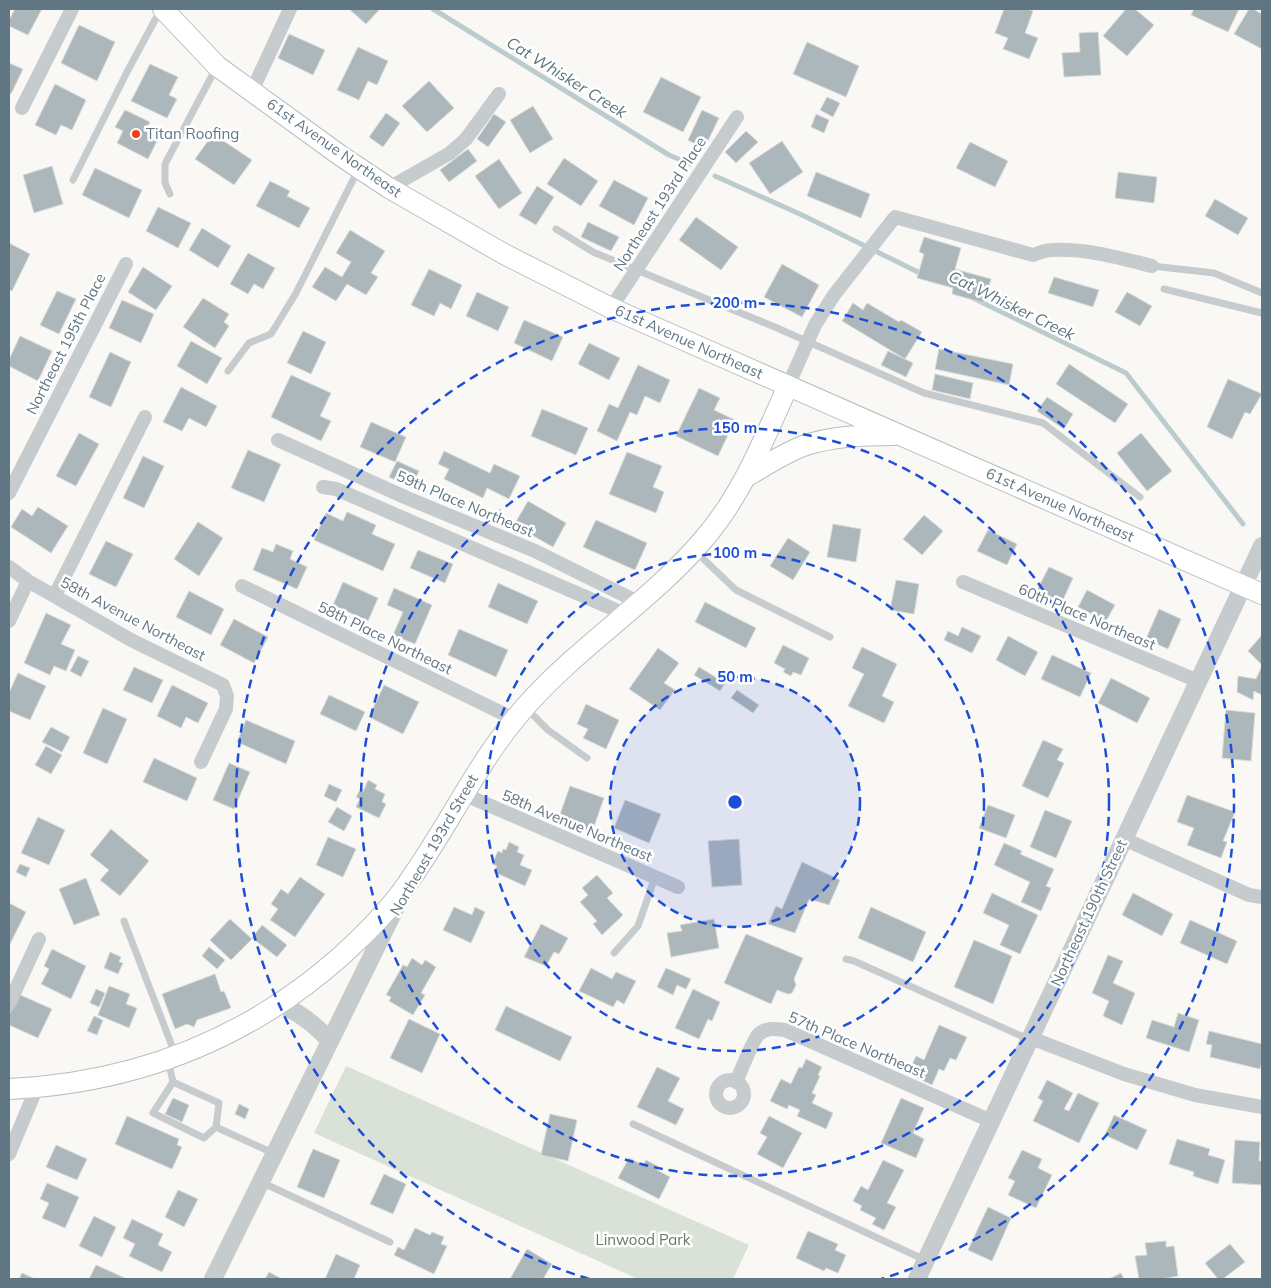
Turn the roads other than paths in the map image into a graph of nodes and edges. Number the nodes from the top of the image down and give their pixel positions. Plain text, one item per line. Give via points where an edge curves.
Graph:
1 (72, 9) edge
2 (162, 9) edge
3 (290, 9) edge
4 (217, 66) junction
5 (252, 91) junction
6 (499, 94) dead end
7 (22, 108) dead end
8 (737, 117) dead end
9 (359, 168) junction
10 (73, 180) dead end
11 (389, 188) junction
12 (170, 194) dead end
13 (556, 229) dead end
14 (126, 264) dead end
15 (1152, 266) joint
16 (637, 270) junction
17 (1164, 289) dead end
18 (1262, 293) edge
19 (611, 308) junction
20 (1262, 313) edge
21 (808, 341) junction
22 (228, 371) dead end
23 (788, 386) junction
24 (145, 417) dead end
25 (901, 435) junction
26 (278, 440) dead end
27 (746, 477) junction
28 (323, 487) dead end
29 (9, 493) edge
30 (1140, 497) dead end
31 (1262, 546) edge
32 (694, 550) junction
33 (9, 567) edge
34 (28, 581) junction
35 (963, 582) dead end
36 (242, 586) dead end
37 (1243, 586) junction
38 (1262, 594) edge
39 (55, 595) junction
40 (632, 608) junction
41 (9, 621) edge
42 (830, 637) dead end
43 (1198, 681) junction
44 (520, 713) junction
45 (587, 758) dead end
46 (202, 762) dead end
47 (463, 794) junction
48 (1124, 838) junction
49 (655, 877) junction
50 (407, 885) junction
51 (678, 887) dead end
52 (1262, 897) edge
53 (124, 922) dead end
54 (39, 939) dead end
55 (614, 953) dead end
56 (846, 959) dead end
57 (9, 1004) edge
58 (280, 1004) junction
59 (1030, 1039) junction
60 (330, 1041) junction
61 (172, 1058) junction
62 (173, 1082) junction
63 (736, 1082) dead end
64 (37, 1087) junction
65 (9, 1088) edge
66 (1262, 1107) edge
67 (991, 1121) junction
68 (633, 1124) dead end
69 (216, 1127) junction
70 (9, 1154) edge
71 (275, 1154) junction
72 (261, 1181) junction
73 (390, 1242) dead end
74 (926, 1260) junction
75 (213, 1279) edge
76 (917, 1279) edge

1 - 7 street
2 - 4 main road, 61st Avenue Northeast
2 - 10 lane
3 - 5 street
4 - 5 main road, 61st Avenue Northeast
4 - 12 lane via 165,164 165,183
5 - 9 main road, 61st Avenue Northeast
6 - 11 street via 466,139 450,153
8 - 16 street, Northeast 193rd Place
9 - 11 main road, 61st Avenue Northeast
9 - 22 lane via 296,293 271,334 249,344
11 - 19 main road, 61st Avenue Northeast via 504,254
13 - 16 lane via 593,252
14 - 29 street, Northeast 195th Place
15 - 18 lane via 1214,273
15 - 21 street via 1078,252 1050,250 1033,255 895,218 834,295
16 - 19 street, Northeast 193rd Place
16 - 21 lane
17 - 20 lane
19 - 23 main road, 61st Avenue Northeast
21 - 23 street
21 - 30 lane via 924,393 1043,423
23 - 25 main road, 61st Avenue Northeast
23 - 27 main road, Northeast 193rd Street
24 - 39 street
25 - 27 main road via 823,440 802,446
25 - 37 main road, 61st Avenue Northeast
26 - 40 street, 59th Place Northeast via 535,551
27 - 32 main road, Northeast 193rd Street via 721,517
28 - 40 street via 336,489
31 - 37 street, Northeast 190th Street
32 - 40 main road, Northeast 193rd Street
32 - 42 lane via 736,590
33 - 34 street, 58th Avenue Northeast
34 - 39 street, 58th Avenue Northeast
34 - 41 street
35 - 43 street, 60th Place Northeast
36 - 44 street, 58th Place Northeast
37 - 38 main road, 61st Avenue Northeast
37 - 43 street, Northeast 190th Street
39 - 46 street, 58th Avenue Northeast via 133,641 223,685 227,696 226,709
40 - 44 main road, Northeast 193rd Street via 562,670
43 - 48 street, Northeast 190th Street
44 - 45 lane
44 - 47 main road, Northeast 193rd Street
47 - 49 street, 58th Avenue Northeast
47 - 50 main road, Northeast 193rd Street
48 - 52 street via 1249,895
48 - 59 street, Northeast 190th Street
49 - 51 street, 58th Avenue Northeast
49 - 55 lane via 638,926
50 - 58 main road via 355,943 319,976
50 - 60 street, Northeast 193rd Street
53 - 61 lane
54 - 57 street
56 - 59 lane
58 - 60 street via 310,1020
58 - 61 main road via 227,1034
59 - 66 street via 1186,1093
59 - 67 street, Northeast 190th Street
60 - 71 street, Northeast 193rd Street
61 - 62 lane
61 - 64 main road via 108,1077
62 - 69 lane via 219,1103
62 - 69 lane via 152,1113 204,1138
63 - 67 street, 57th Place Northeast via 758,1035 775,1028
64 - 65 main road
64 - 70 street
67 - 74 street, Northeast 190th Street
68 - 74 lane
69 - 71 lane
71 - 72 street, Northeast 193rd Street
72 - 73 lane
72 - 75 street, Northeast 193rd Street
74 - 76 street, Northeast 190th Street

